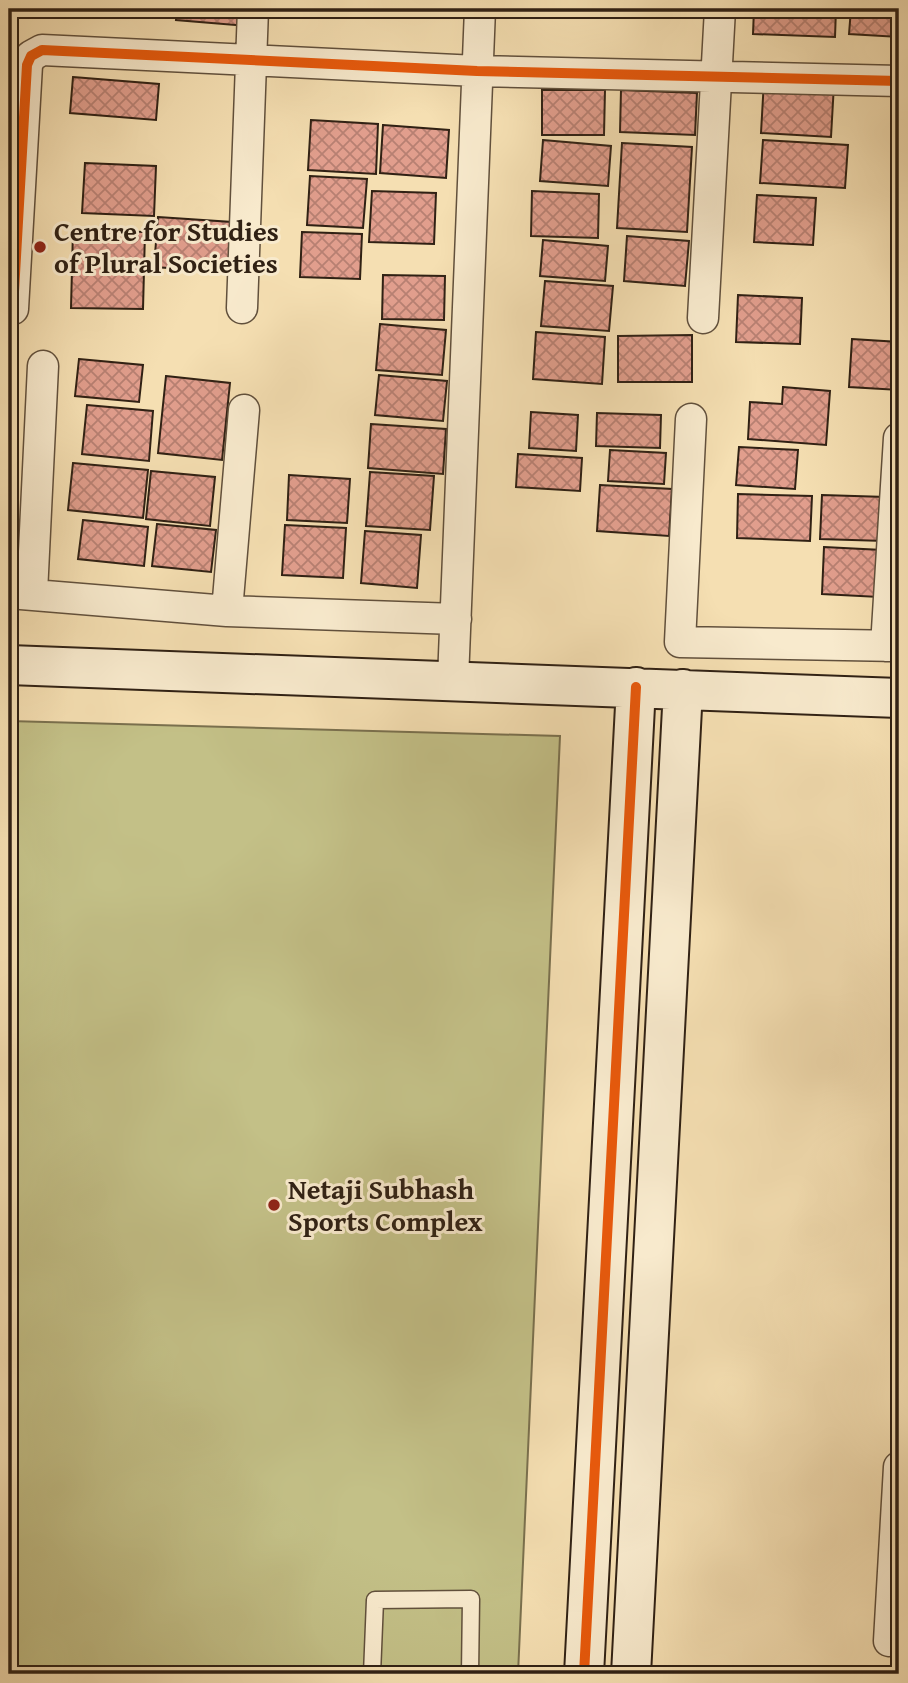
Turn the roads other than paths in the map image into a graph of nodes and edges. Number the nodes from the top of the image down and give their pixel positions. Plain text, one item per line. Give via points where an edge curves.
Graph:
1 (253, 9) edge
2 (480, 9) edge
3 (720, 9) edge
4 (250, 61) junction
5 (477, 71) junction
6 (715, 77) junction
7 (899, 81) edge
8 (242, 308) dead end
9 (13, 309) dead end
10 (702, 318) dead end
11 (43, 366) dead end
12 (243, 410) dead end
13 (691, 419) dead end
14 (899, 438) edge
15 (20, 593) edge
16 (227, 611) junction
17 (456, 619) junction
18 (892, 646) edge
19 (9, 665) edge
20 (453, 680) junction
21 (636, 687) junction
22 (683, 689) junction
23 (899, 698) edge
24 (899, 1467) edge
25 (889, 1641) dead end
26 (372, 1674) edge
27 (470, 1674) edge
28 (584, 1674) edge
29 (631, 1674) edge

1 - 4 street
2 - 5 street
3 - 6 street
4 - 5 street
4 - 8 street
4 - 9 street via 42,50 31,56
5 - 6 street
5 - 17 street
6 - 7 street
6 - 10 street
11 - 15 street
12 - 16 street
13 - 18 street via 680,642
14 - 18 street
15 - 16 street
16 - 17 street
17 - 20 street
19 - 20 street
20 - 21 street
21 - 22 street
21 - 28 street
22 - 23 street
22 - 29 street
24 - 25 street
26 - 27 lane via 375,1600 471,1599

